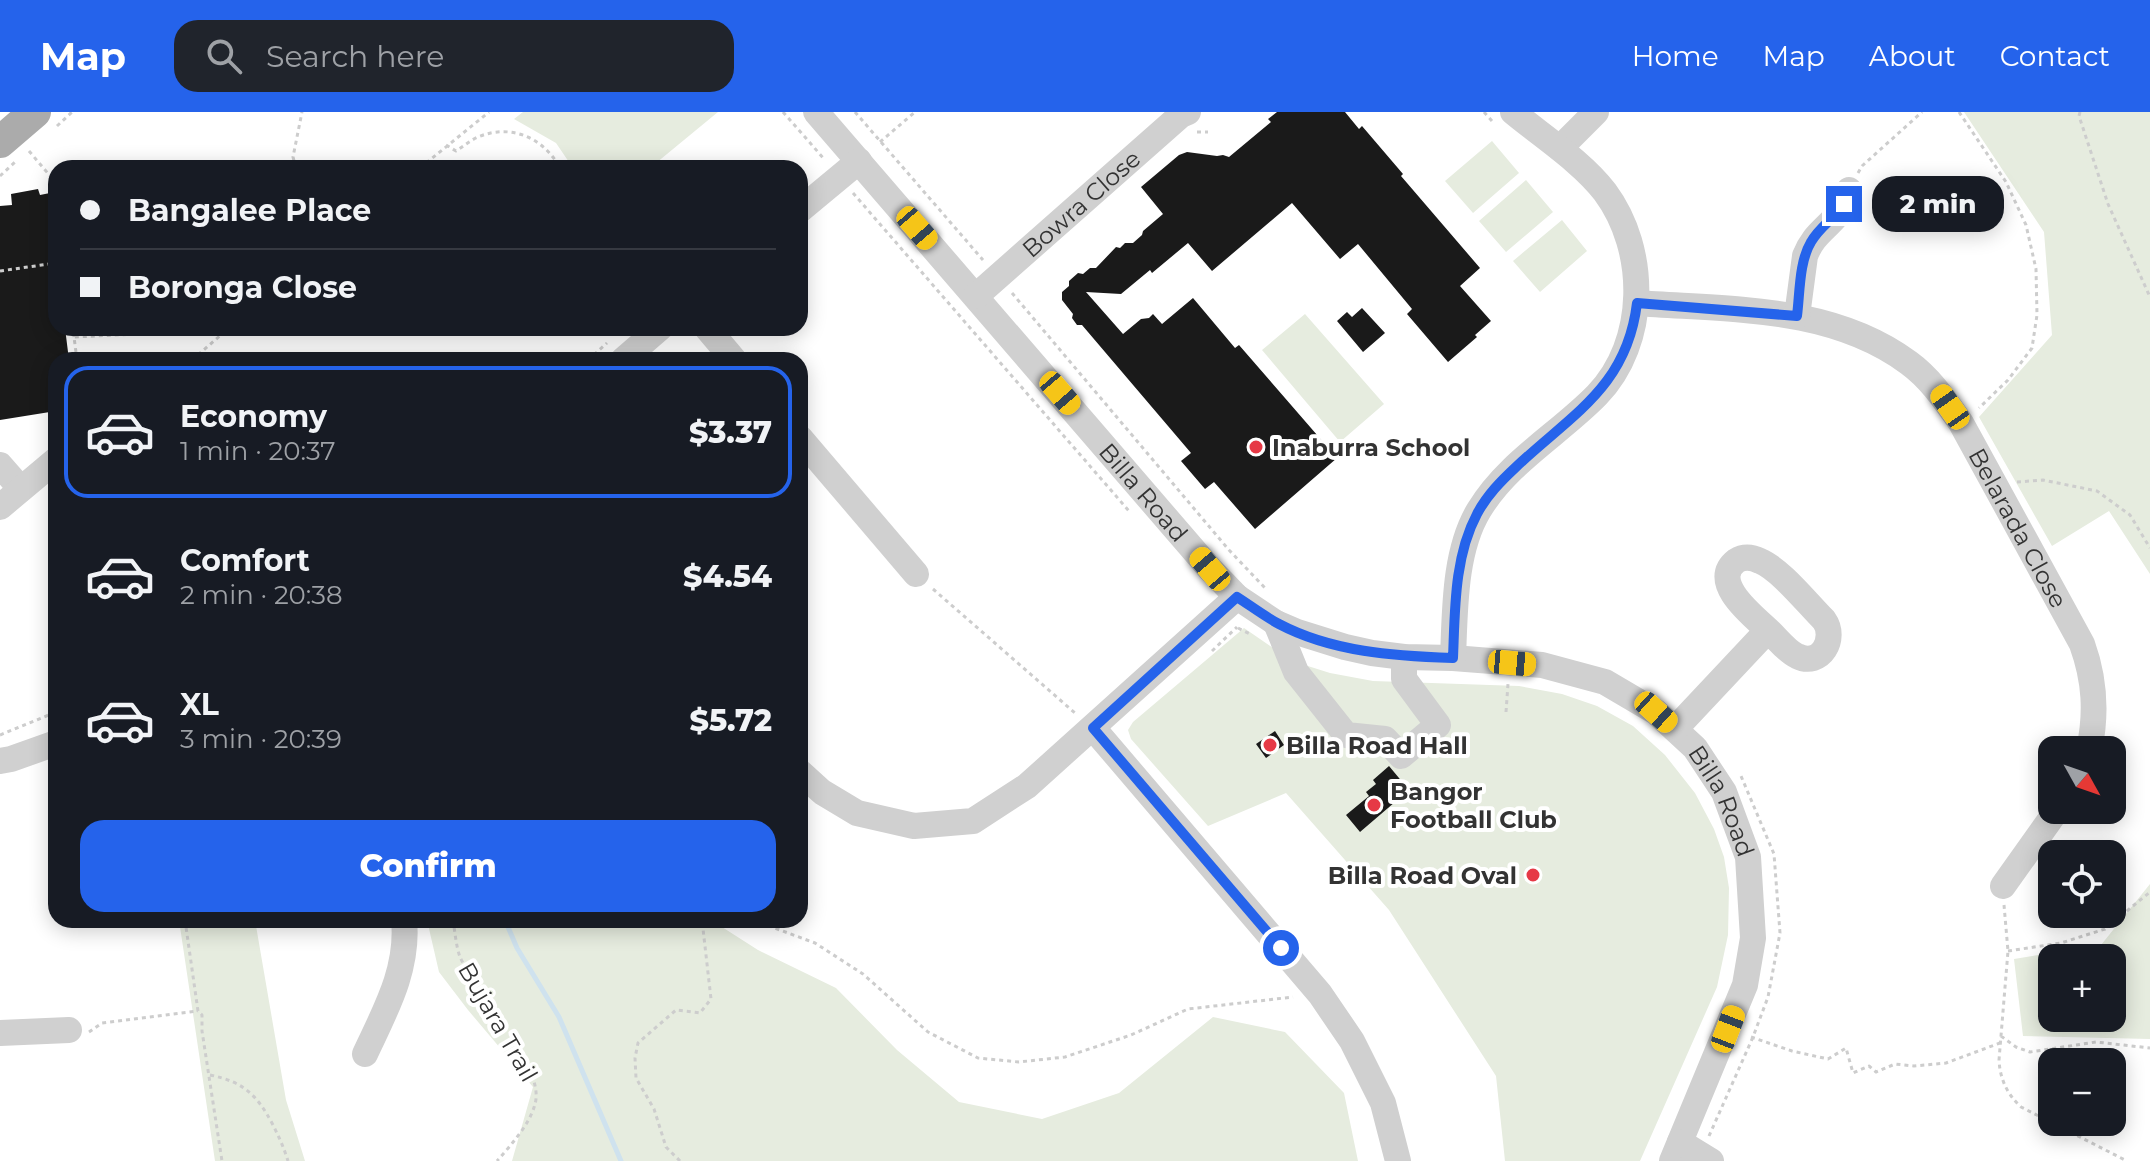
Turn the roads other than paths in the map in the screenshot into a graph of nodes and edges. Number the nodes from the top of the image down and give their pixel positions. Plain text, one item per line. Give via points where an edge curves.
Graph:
1 (13, 112) edge
2 (35, 112) edge
3 (816, 112) edge
4 (1188, 112) edge
5 (1596, 112) edge
6 (1503, 117) edge
7 (0, 124) edge
8 (14, 146) edge
9 (1560, 148) junction
10 (849, 169) junction
11 (1849, 190) road end
12 (808, 203) edge
13 (976, 296) junction
14 (1637, 303) junction
15 (1797, 316) junction
16 (651, 336) edge
17 (714, 336) edge
18 (632, 352) edge
19 (727, 352) edge
20 (808, 447) edge
21 (0, 465) edge
22 (48, 467) edge
23 (21, 489) junction
24 (0, 507) edge
25 (916, 574) road end
26 (1229, 604) junction
27 (1276, 623) junction
28 (1768, 630) dead end
29 (1404, 657) junction
30 (1453, 658) junction
31 (1093, 728) junction
32 (1675, 729) junction
33 (2092, 736) edge
34 (48, 746) edge
35 (0, 761) edge
36 (808, 779) edge
37 (2047, 824) edge
38 (2003, 886) road end
39 (404, 928) edge
40 (69, 1030) road end
41 (0, 1033) edge
42 (365, 1054) dead end
43 (1691, 1155) edge
44 (1398, 1161) edge

1 - 7 main road
2 - 8 main road
3 - 10 street, Billa Road
4 - 13 street, Bowra Close
5 - 9 street
6 - 9 street
9 - 14 street via 1604,191 1621,219 1634,265
10 - 12 street
10 - 13 street, Billa Road
11 - 15 street via 1837,215 1810,242
13 - 26 street, Billa Road via 1210,569
14 - 15 street, Belarada Close
14 - 30 street via 1631,333 1610,380 1494,488 1478,512 1467,534 1456,594
15 - 33 street, Belarada Close via 1874,341 1910,363 1961,423 2088,660 2095,704
16 - 18 street
17 - 19 street
20 - 25 street
21 - 23 street
22 - 23 street
23 - 24 street
26 - 27 street, Billa Road
26 - 31 street
27 - 29 street, Billa Road via 1345,647
27 - 29 street via 1296,672 1346,735 1385,739 1401,756 1438,725 1404,679
28 - 32 street
29 - 30 street, Billa Road
30 - 32 street, Billa Road via 1542,665 1605,682
31 - 36 street via 1027,786 973,821 914,826 857,813
31 - 44 street via 1320,994 1352,1041 1383,1103
32 - 43 street, Billa Road via 1695,748 1724,792 1748,857 1753,938 1740,1033
34 - 35 street
37 - 38 street
39 - 42 street via 400,973
40 - 41 street

